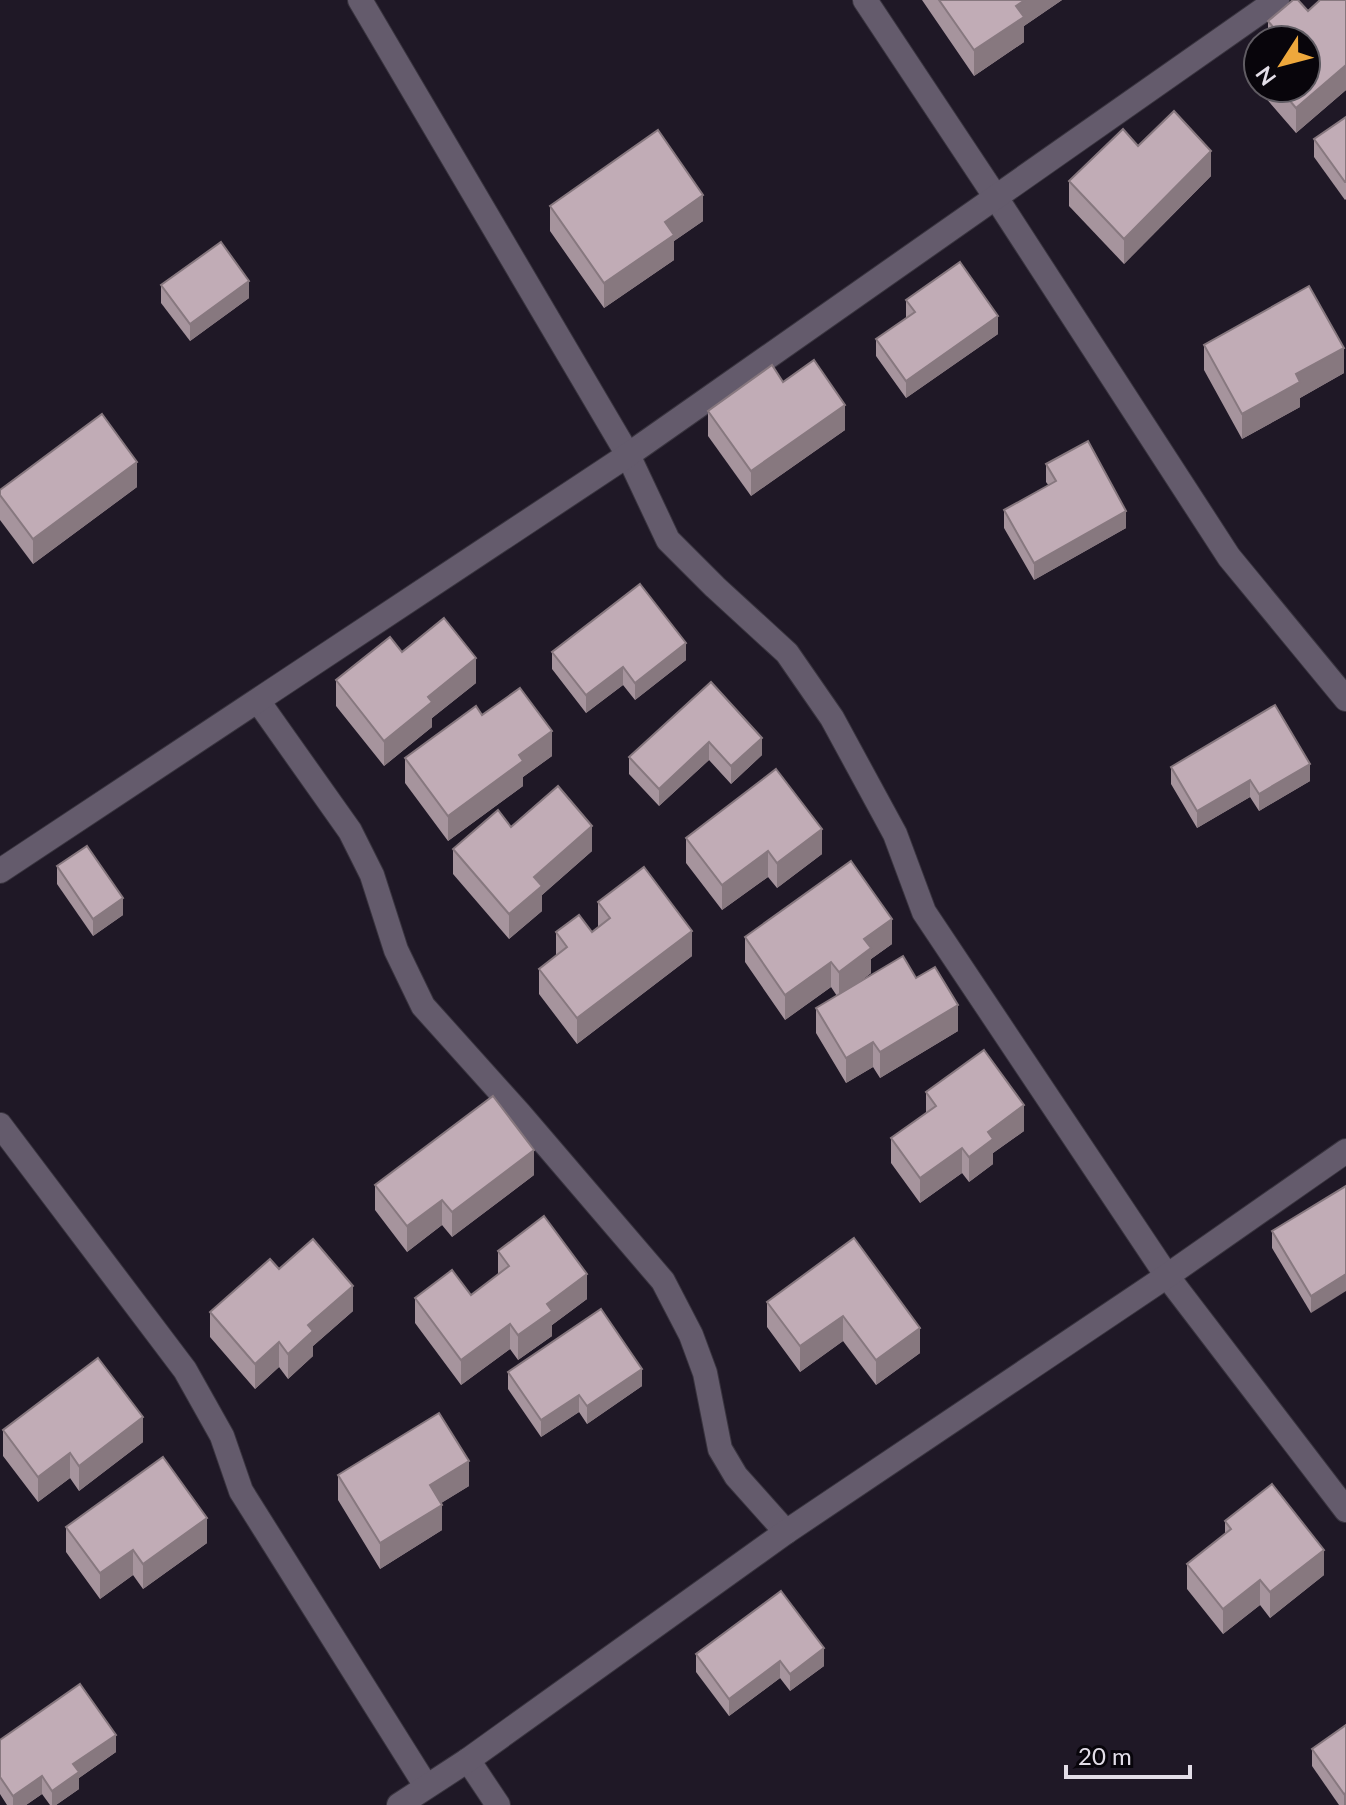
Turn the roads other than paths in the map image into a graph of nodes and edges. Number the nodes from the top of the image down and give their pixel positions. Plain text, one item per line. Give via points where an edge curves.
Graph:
1 (360, 0) edge
2 (865, 0) edge
3 (1277, 0) edge
4 (995, 196) junction
5 (628, 455) junction
6 (1346, 699) edge
7 (258, 701) junction
8 (0, 871) edge
9 (0, 1125) edge
10 (1346, 1151) edge
11 (1167, 1276) junction
12 (1346, 1510) edge
13 (786, 1532) junction
14 (468, 1760) junction
15 (426, 1786) junction
16 (399, 1805) edge
17 (498, 1805) edge

1 - 5 street
2 - 4 street
3 - 4 street
4 - 5 street
4 - 6 street via 1229,557
5 - 7 street
5 - 11 street via 668,540 787,653 832,718 895,834 924,912
7 - 8 street
7 - 13 street via 350,831 423,1006 663,1281 705,1373 720,1449 736,1476
9 - 15 street via 185,1370 222,1436 241,1491
10 - 11 street
11 - 12 street
11 - 13 street
13 - 14 street
14 - 15 street
14 - 17 street
15 - 16 street

